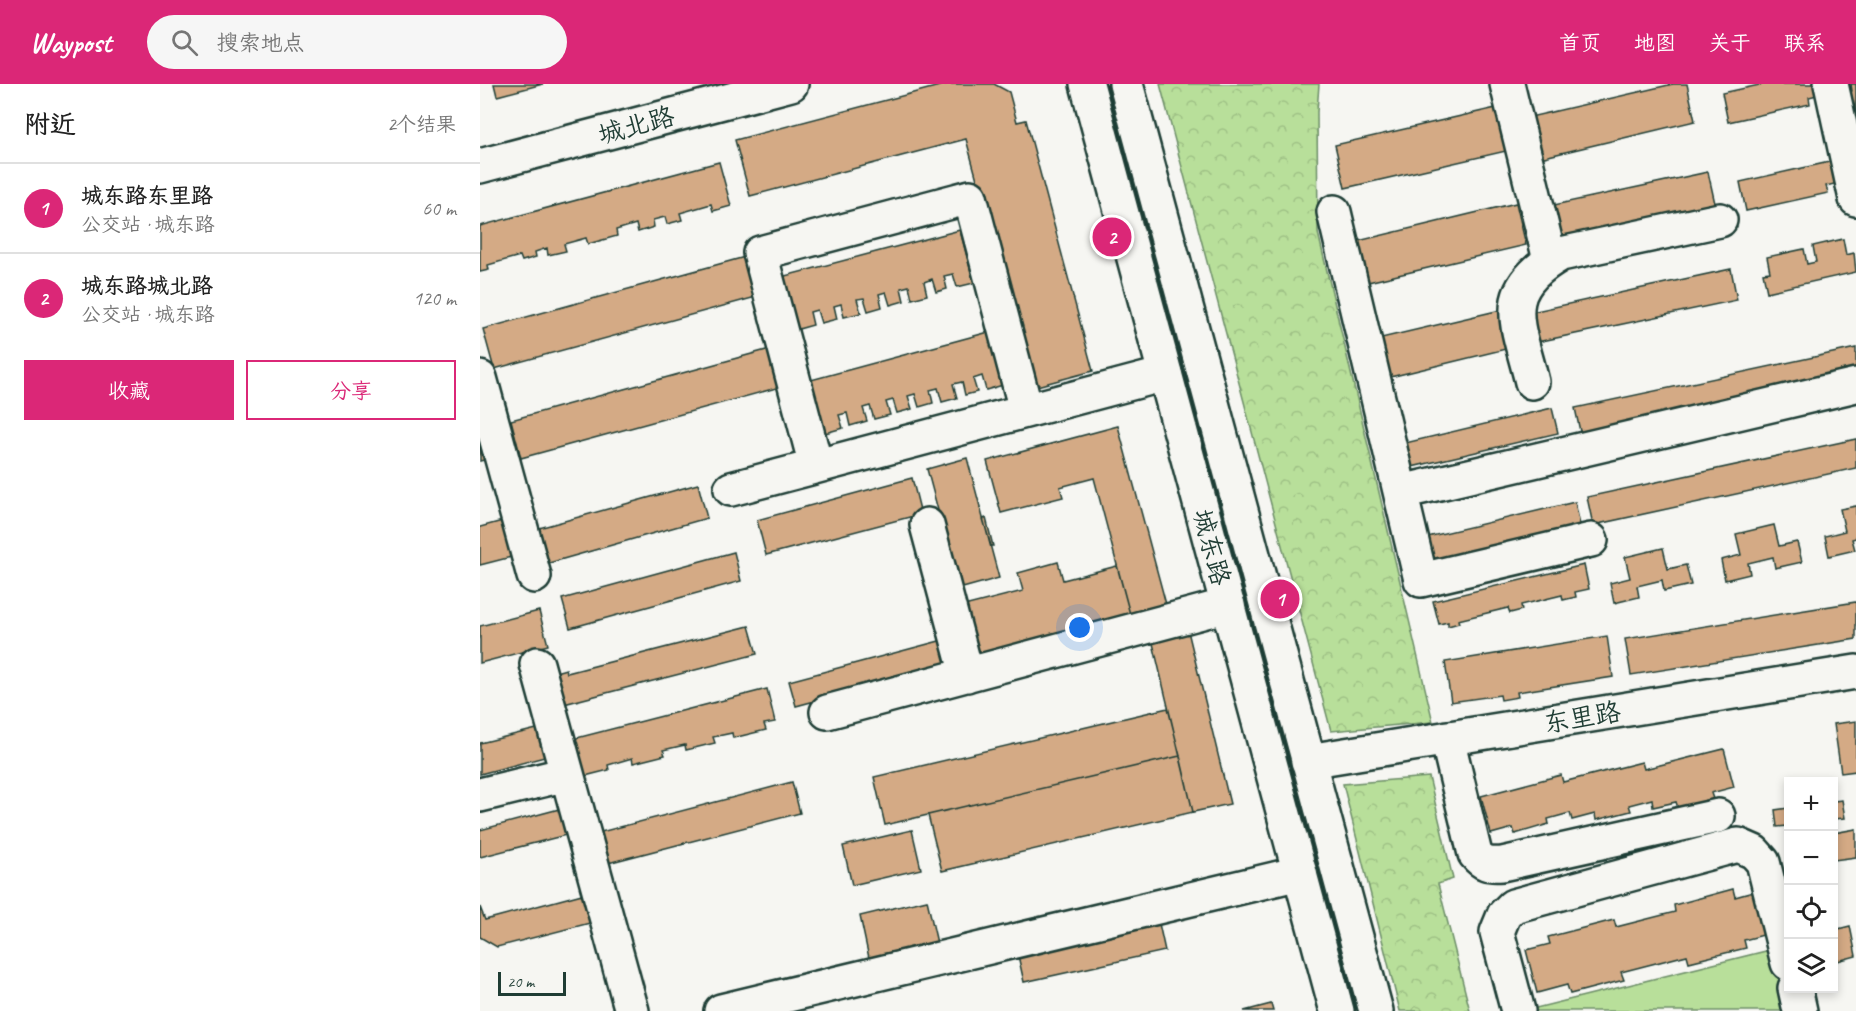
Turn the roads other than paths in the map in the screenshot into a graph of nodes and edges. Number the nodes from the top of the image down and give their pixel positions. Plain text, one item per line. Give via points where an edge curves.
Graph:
1 (791, 84) edge
2 (1087, 84) edge
3 (1126, 84) edge
4 (1507, 84) edge
5 (1831, 84) edge
6 (480, 166) edge
7 (1856, 199) edge
8 (1334, 212) dead end
9 (1720, 220) dead end
10 (1550, 260) junction
11 (1166, 374) junction
12 (480, 378) edge
13 (1532, 382) dead end
14 (1856, 385) edge
15 (1026, 410) junction
16 (816, 466) junction
17 (731, 489) dead end
18 (1401, 492) junction
19 (927, 525) dead end
20 (1591, 540) dead end
21 (534, 576) dead end
22 (1228, 605) junction
23 (537, 664) dead end
24 (1856, 672) edge
25 (967, 675) junction
26 (827, 712) dead end
27 (1447, 738) junction
28 (1308, 761) junction
29 (567, 774) junction
30 (480, 795) edge
31 (1718, 816) dead end
32 (1300, 873) junction
33 (1784, 947) edge
34 (1796, 993) edge
35 (632, 1011) edge
36 (721, 1011) edge
37 (1337, 1011) edge
38 (1376, 1011) edge
39 (1518, 1011) edge
40 (1800, 1011) edge

1 - 6 main road, 城北路
2 - 11 main road, 城东路
3 - 28 main road, 城东路
4 - 10 main road
5 - 7 main road
8 - 18 main road
9 - 10 main road via 1561,254
10 - 13 main road via 1518,293 1515,311
11 - 15 main road
11 - 22 main road, 城东路
12 - 21 main road
14 - 18 main road
15 - 16 main road
15 - 16 main road via 970,197 759,253
16 - 17 main road
18 - 20 main road via 1421,580
19 - 25 main road
22 - 25 main road
22 - 32 main road, 城东路
23 - 29 main road
24 - 27 main road, 东里路
25 - 26 main road
27 - 28 main road, 东里路
27 - 31 main road via 1475,854 1482,863 1502,864
28 - 38 main road, 城东路
29 - 30 main road
29 - 35 main road
32 - 36 main road
32 - 37 main road, 城东路
33 - 39 main road via 1763,862 1755,852 1738,844 1513,906 1497,932
34 - 40 main road

